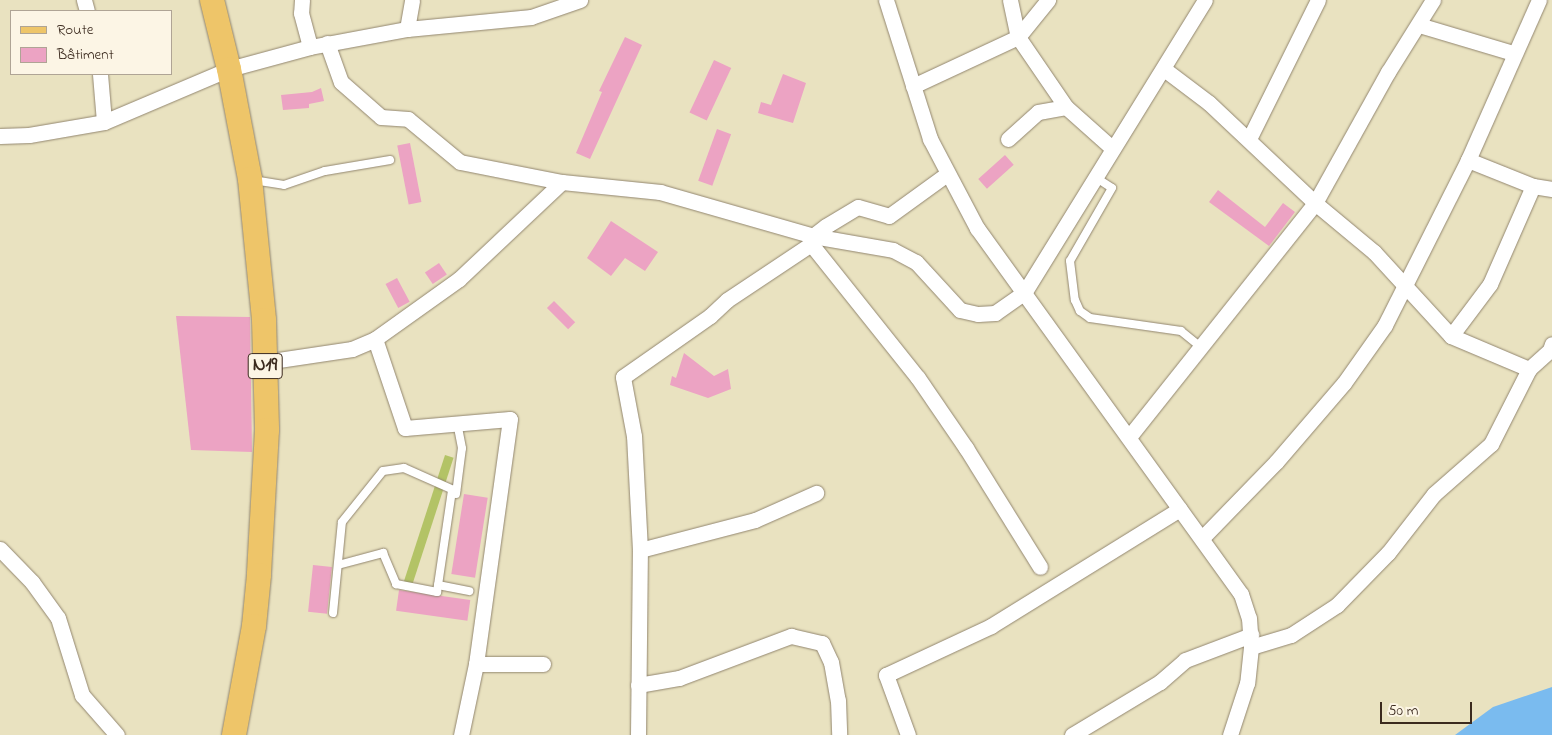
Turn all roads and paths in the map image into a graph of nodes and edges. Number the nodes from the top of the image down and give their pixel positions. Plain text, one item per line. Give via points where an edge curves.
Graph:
1 (212, 0) edge
2 (302, 0) edge
3 (412, 0) edge
4 (580, 0) edge
5 (886, 0) edge
6 (1010, 0) edge
7 (1048, 0) edge
8 (1205, 0) edge
9 (1318, 0) edge
10 (1433, 0) edge
11 (1539, 0) edge
12 (1419, 25) junction
13 (408, 29) junction
14 (1018, 37) junction
15 (328, 44) junction
16 (310, 47) junction
17 (1513, 53) junction
18 (229, 69) junction
19 (1164, 70) junction
20 (100, 75) edge
21 (913, 86) junction
22 (1066, 107) junction
23 (104, 122) junction
24 (0, 136) edge
25 (1008, 139) dead end
26 (1249, 139) junction
27 (1112, 148) junction
28 (390, 160) dead end
29 (1468, 160) junction
30 (947, 174) junction
31 (1095, 177) junction
32 (250, 179) junction
33 (562, 182) junction
34 (1532, 186) junction
35 (1552, 189) edge
36 (1315, 203) junction
37 (812, 240) junction
38 (1406, 284) junction
39 (1024, 292) junction
40 (1451, 336) junction
41 (375, 340) junction
42 (1552, 344) edge
43 (1202, 348) junction
44 (265, 362) junction
45 (1529, 369) junction
46 (457, 422) junction
47 (1129, 437) junction
48 (454, 491) junction
49 (816, 492) dead end
50 (454, 508) dead end
51 (1180, 509) junction
52 (1203, 537) junction
53 (0, 549) edge
54 (640, 550) junction
55 (338, 565) junction
56 (1040, 567) dead end
57 (438, 585) junction
58 (469, 591) dead end
59 (333, 613) dead end
60 (1251, 641) junction
61 (476, 664) junction
62 (543, 664) dead end
63 (638, 685) junction
64 (117, 735) edge
65 (234, 735) edge
66 (462, 735) edge
67 (638, 735) edge
68 (839, 735) edge
69 (908, 735) edge
70 (1072, 735) edge
71 (1230, 735) edge

1 - 18 main road, N19
2 - 16 street
3 - 13 street
4 - 13 street via 531,17
5 - 21 street
6 - 14 street
7 - 14 street
8 - 19 street
9 - 26 street
10 - 12 street
11 - 17 street
12 - 17 street
12 - 36 street via 1388,72
13 - 15 street
14 - 21 street
14 - 22 street
15 - 16 street
15 - 33 street via 341,82 381,118 408,119 460,162
16 - 18 street
17 - 29 street
18 - 23 street
18 - 32 main road, N19
19 - 26 street via 1209,103
19 - 27 street
20 - 23 street
21 - 30 street via 930,139
22 - 25 street via 1038,112
22 - 27 street
23 - 24 street via 29,135
26 - 36 street
27 - 31 street
28 - 32 lane via 325,171 284,185
29 - 34 street
29 - 38 street
30 - 37 street via 889,216 858,207
30 - 39 street via 977,228
31 - 39 street
31 - 43 lane via 1112,188 1070,261 1075,300 1080,311 1090,318 1181,331
32 - 44 main road, N19
33 - 37 street via 660,192
33 - 41 street via 459,279
34 - 35 street
34 - 40 street via 1490,284
36 - 38 street
36 - 43 street
37 - 39 street via 868,244 908,257 960,310 969,313 995,313
37 - 54 street via 623,377 634,436
37 - 56 street via 918,378
38 - 40 street
38 - 52 street via 1385,325 1344,383 1276,462
39 - 47 street
40 - 45 street
41 - 44 street via 352,348
41 - 46 street via 405,428
42 - 45 street via 1550,350
43 - 47 street
44 - 65 main road, N19 via 267,430 259,575 254,626
45 - 60 street via 1491,444 1434,494 1388,553 1337,605 1290,635
46 - 48 lane via 462,448
46 - 61 street via 510,419
47 - 51 street
48 - 50 lane
48 - 55 lane via 404,468 383,471 342,522
48 - 57 lane
49 - 54 street via 755,520
51 - 52 street
51 - 69 street via 991,626 886,675
52 - 60 street via 1241,594
53 - 64 street via 32,582 58,618 82,695
54 - 63 street
55 - 57 lane via 383,553 394,580 400,586 437,592
55 - 59 lane
57 - 58 lane
60 - 70 street via 1185,660 1160,682
60 - 71 street via 1247,683
61 - 62 street
61 - 66 street
63 - 67 street
63 - 68 street via 679,678 791,636 822,643 831,662 838,700

